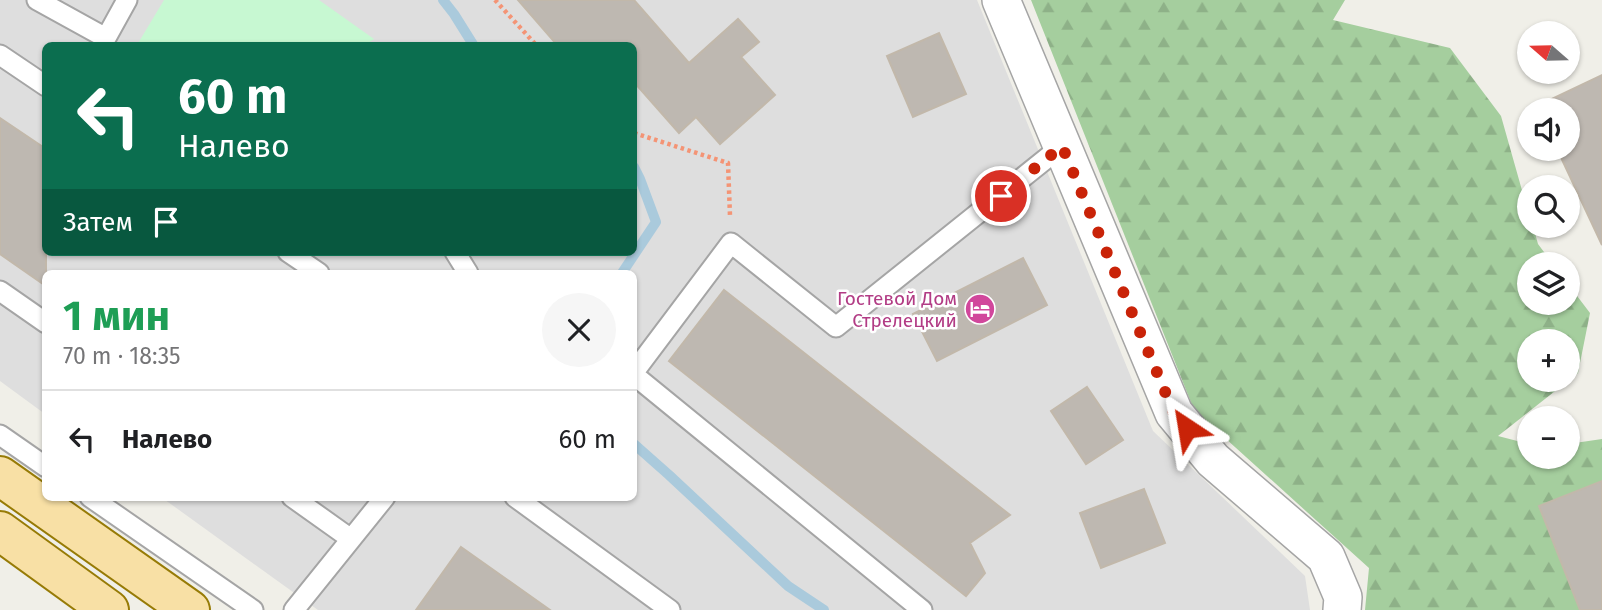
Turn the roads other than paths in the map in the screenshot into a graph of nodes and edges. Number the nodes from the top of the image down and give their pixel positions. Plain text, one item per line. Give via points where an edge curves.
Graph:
1 (37, 0) edge
2 (127, 0) edge
3 (1001, 0) edge
4 (0, 55) edge
5 (42, 83) edge
6 (1062, 146) junction
7 (294, 256) edge
8 (315, 270) edge
9 (0, 290) edge
10 (42, 320) edge
11 (637, 370) edge
12 (637, 376) edge
13 (0, 435) edge
14 (42, 464) edge
15 (0, 476) edge
16 (96, 501) edge
17 (298, 501) edge
18 (381, 501) edge
19 (520, 501) edge
20 (0, 531) edge
21 (351, 539) junction
22 (101, 608) edge
23 (190, 610) edge
24 (253, 610) edge
25 (294, 610) edge
26 (670, 610) edge
27 (922, 610) edge
28 (1342, 610) edge

1 - 2 lane via 106,38
3 - 6 street
4 - 5 lane
6 - 11 lane via 836,327 731,243
6 - 28 street via 1174,413 1213,460 1326,557 1343,597
7 - 8 lane
9 - 10 lane
12 - 27 lane
13 - 14 lane
15 - 23 main road
16 - 24 lane
17 - 21 lane
18 - 21 lane
19 - 26 lane
20 - 22 main road
21 - 25 lane

